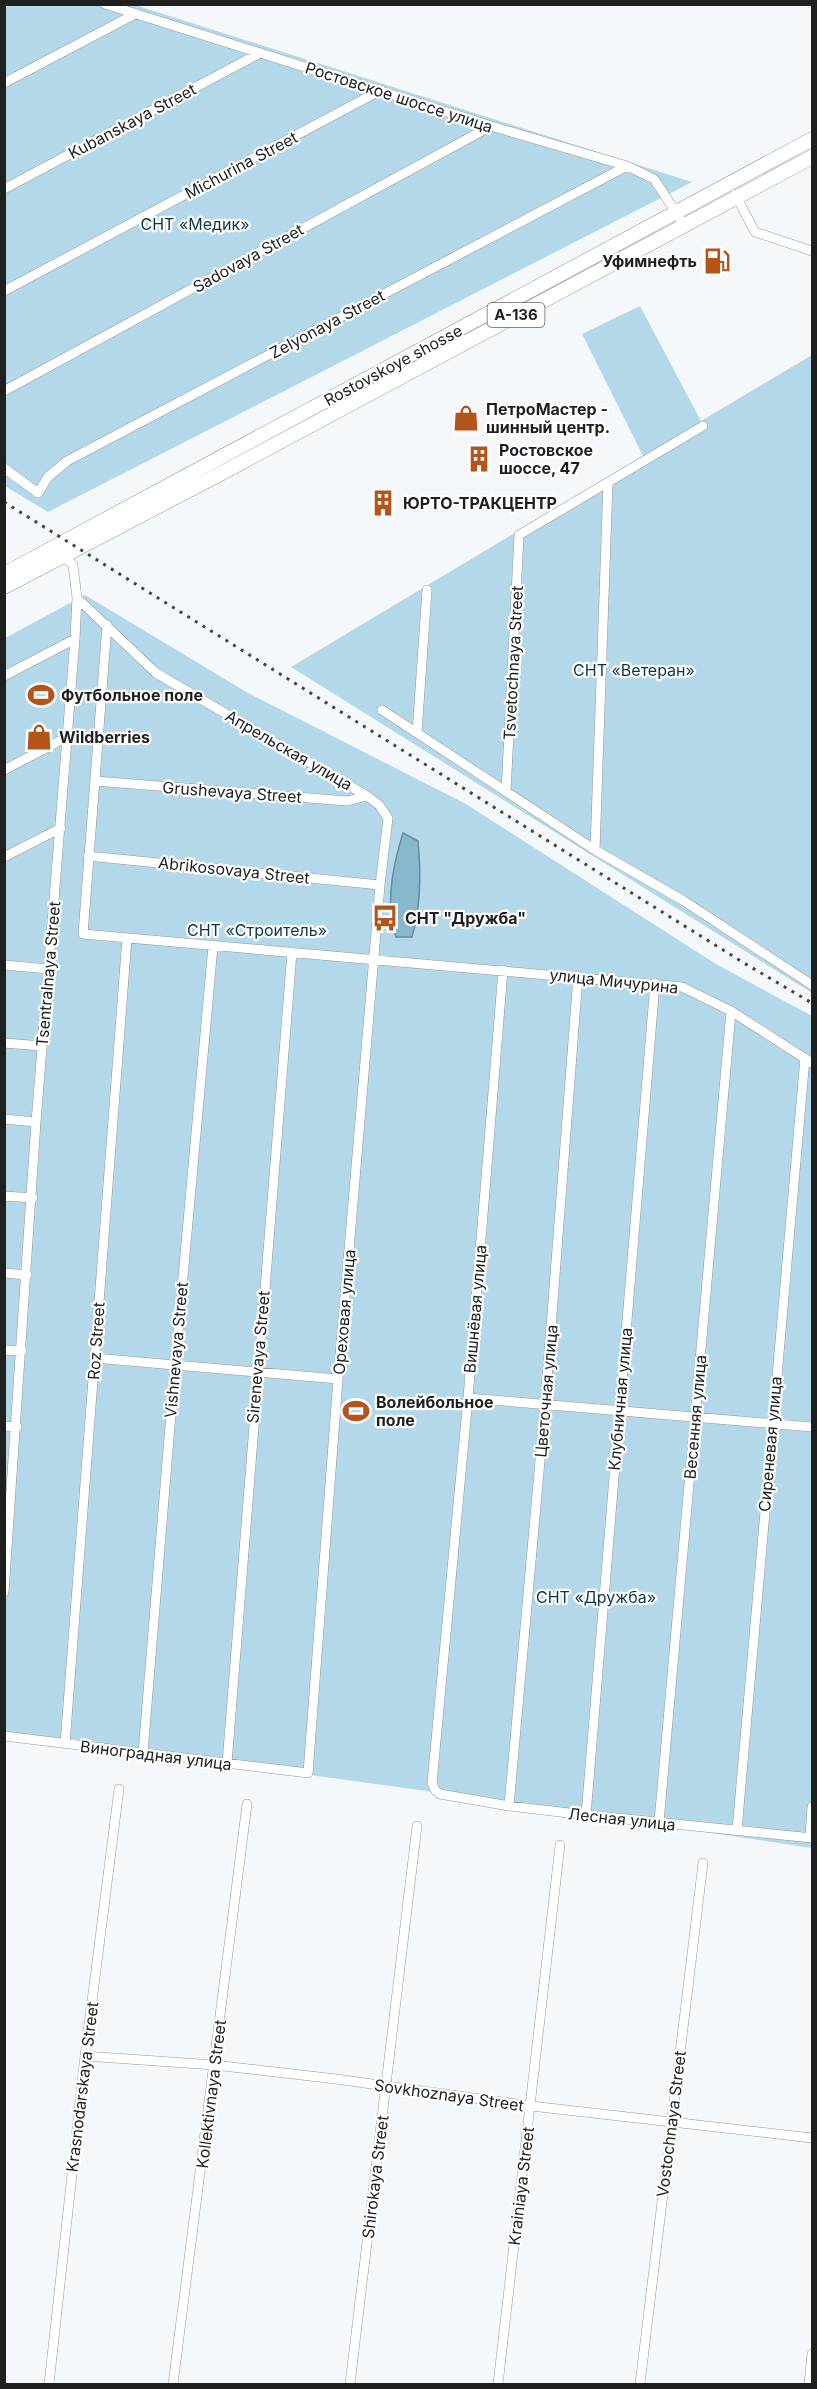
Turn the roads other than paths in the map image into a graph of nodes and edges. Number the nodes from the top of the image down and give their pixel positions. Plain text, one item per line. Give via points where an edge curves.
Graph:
1 (105, 4) edge
2 (135, 14) junction
3 (260, 53) junction
4 (4, 83) edge
5 (381, 90) junction
6 (491, 126) junction
7 (813, 139) edge
8 (813, 157) edge
9 (627, 166) junction
10 (730, 183) junction
11 (4, 189) edge
12 (738, 198) junction
13 (676, 212) junction
14 (685, 226) junction
15 (813, 251) edge
16 (4, 291) edge
17 (4, 391) edge
18 (703, 426) dead end
19 (4, 468) edge
20 (608, 483) junction
21 (57, 552) junction
22 (4, 574) edge
23 (4, 587) edge
24 (427, 590) dead end
25 (76, 598) junction
26 (107, 625) junction
27 (75, 639) junction
28 (4, 676) edge
29 (382, 710) dead end
30 (417, 733) junction
31 (67, 737) junction
32 (4, 770) edge
33 (95, 782) junction
34 (506, 792) junction
35 (367, 796) junction
36 (61, 828) junction
37 (595, 850) junction
38 (88, 856) junction
39 (4, 857) edge
40 (380, 885) junction
41 (128, 938) junction
42 (213, 946) junction
43 (292, 952) junction
44 (374, 959) junction
45 (4, 965) edge
46 (49, 969) junction
47 (503, 970) junction
48 (578, 976) junction
49 (655, 983) junction
50 (813, 985) edge
51 (731, 1011) junction
52 (4, 1043) edge
53 (42, 1046) junction
54 (809, 1060) edge
55 (4, 1119) edge
56 (36, 1122) junction
57 (4, 1196) edge
58 (33, 1198) junction
59 (4, 1273) edge
60 (27, 1275) junction
61 (4, 1350) edge
62 (22, 1351) junction
63 (94, 1358) junction
64 (175, 1365) junction
65 (257, 1373) junction
66 (338, 1379) junction
67 (468, 1398) junction
68 (545, 1405) junction
69 (619, 1412) junction
70 (695, 1418) junction
71 (771, 1424) junction
72 (4, 1426) edge
73 (17, 1426) junction
74 (813, 1427) edge
75 (7, 1503) edge
76 (5, 1584) edge
77 (4, 1592) edge
78 (4, 1736) edge
79 (64, 1744) junction
80 (143, 1753) junction
81 (227, 1763) junction
82 (308, 1773) joint
83 (119, 1789) dead end
84 (435, 1790) joint
85 (247, 1803) dead end
86 (509, 1806) junction
87 (813, 1807) edge
88 (586, 1815) junction
89 (658, 1822) junction
90 (417, 1826) dead end
91 (737, 1830) junction
92 (811, 1838) edge
93 (560, 1845) dead end
94 (704, 1863) dead end
95 (85, 2056) junction
96 (214, 2065) junction
97 (386, 2086) junction
98 (531, 2106) junction
99 (671, 2122) junction
100 (813, 2138) edge
101 (813, 2354) edge
102 (811, 2379) edge
103 (49, 2385) edge
104 (174, 2385) edge
105 (350, 2385) edge
106 (498, 2385) edge
107 (640, 2385) edge

1 - 2 street, Ростовское шоссе улица
2 - 3 street, Ростовское шоссе улица
2 - 4 street
3 - 5 street, Ростовское шоссе улица
3 - 11 street, Kubanskaya Street
5 - 6 street, Ростовское шоссе улица
5 - 16 street, Michurina Street
6 - 9 street, Ростовское шоссе улица
6 - 17 street, Sadovaya Street
7 - 10 highway, Rostovskoye shosse / А-136
8 - 12 highway, Rostovskoye shosse / А-136
9 - 13 street, Ростовское шоссе улица via 654,179
9 - 19 street, Zelyonaya Street via 66,461 48,477 38,493
10 - 12 street
10 - 13 highway, Rostovskoye shosse / А-136
12 - 14 highway, Rostovskoye shosse / А-136
12 - 15 street via 755,232
13 - 14 street, Ростовское шоссе улица
13 - 21 highway, Rostovskoye shosse / А-136
14 - 21 highway, Rostovskoye shosse / А-136 via 220,474
18 - 20 street
20 - 34 street, Tsvetochnaya Street via 519,535
20 - 37 street
21 - 22 highway, Rostovskoye shosse / А-136
21 - 23 highway, Rostovskoye shosse / А-136
21 - 25 street, Tsentralnaya Street via 74,565
24 - 30 street
25 - 26 street, Апрельская улица
25 - 27 street, Tsentralnaya Street
26 - 33 street
26 - 35 street, Апрельская улица via 156,673
27 - 28 street
27 - 31 street, Tsentralnaya Street
29 - 30 street
30 - 34 street
31 - 32 street
31 - 36 street, Tsentralnaya Street
33 - 35 street, Grushevaya Street via 347,801
33 - 38 street
34 - 37 street
35 - 40 street, Апрельская улица via 388,818
36 - 39 street
36 - 46 street, Tsentralnaya Street
37 - 50 street via 684,901
38 - 40 street, Abrikosovaya Street
38 - 41 street, улица Мичурина via 83,934
40 - 44 street, Апрельская улица
41 - 42 street, улица Мичурина
41 - 63 street, Roz Street
42 - 43 street, улица Мичурина
42 - 64 street, Vishnevaya Street
43 - 44 street, улица Мичурина
43 - 65 street, Sirenevaya Street
44 - 47 street, улица Мичурина
44 - 66 street, Ореховая улица
45 - 46 street
46 - 53 street, Tsentralnaya Street
47 - 48 street, улица Мичурина
47 - 67 street, Вишнёвая улица
48 - 49 street, улица Мичурина
48 - 68 street, Цветочная улица
49 - 51 street, улица Мичурина via 682,987
49 - 69 street, Клубничная улица
51 - 54 street, улица Мичурина
51 - 70 street, Весенняя улица
52 - 53 street
53 - 56 street, Tsentralnaya Street
54 - 71 street, Сиреневая улица
55 - 56 street
56 - 58 street, Tsentralnaya Street
57 - 58 street
58 - 60 street, Tsentralnaya Street
59 - 60 street
60 - 62 street, Tsentralnaya Street
61 - 62 street
62 - 73 street, Tsentralnaya Street
63 - 64 street
63 - 79 street, Roz Street
64 - 65 street
64 - 80 street, Vishnevaya Street
65 - 66 street
65 - 81 street, Sirenevaya Street
66 - 82 street, Ореховая улица
67 - 68 street
67 - 84 street, Вишнёвая улица via 432,1784
68 - 69 street
68 - 86 street, Цветочная улица
69 - 70 street
69 - 88 street, Клубничная улица
70 - 71 street
70 - 89 street, Весенняя улица
71 - 74 street
71 - 91 street, Сиреневая улица
72 - 73 street
73 - 75 street, Tsentralnaya Street
75 - 76 street, Tsentralnaya Street
76 - 77 street, Tsentralnaya Street
78 - 79 street, Виноградная улица
79 - 80 street, Виноградная улица
80 - 81 street, Виноградная улица
81 - 82 street, Виноградная улица
83 - 95 street, Krasnodarskaya Street
84 - 86 street, Лесная улица
85 - 96 street, Kollektivnaya Street
86 - 88 street, Лесная улица
87 - 92 street
88 - 89 street, Лесная улица
89 - 91 street, Лесная улица
90 - 97 street, Shirokaya Street
91 - 92 street, Лесная улица
93 - 98 street, Krainiaya Street
94 - 99 street, Vostochnaya Street
95 - 96 street, Sovkhoznaya Street
95 - 103 street, Krasnodarskaya Street
96 - 97 street, Sovkhoznaya Street
96 - 104 street, Kollektivnaya Street
97 - 98 street, Sovkhoznaya Street
97 - 105 street, Shirokaya Street
98 - 99 street, Sovkhoznaya Street
98 - 106 street, Krainiaya Street
99 - 100 street, Sovkhoznaya Street
99 - 107 street, Vostochnaya Street
101 - 102 street

